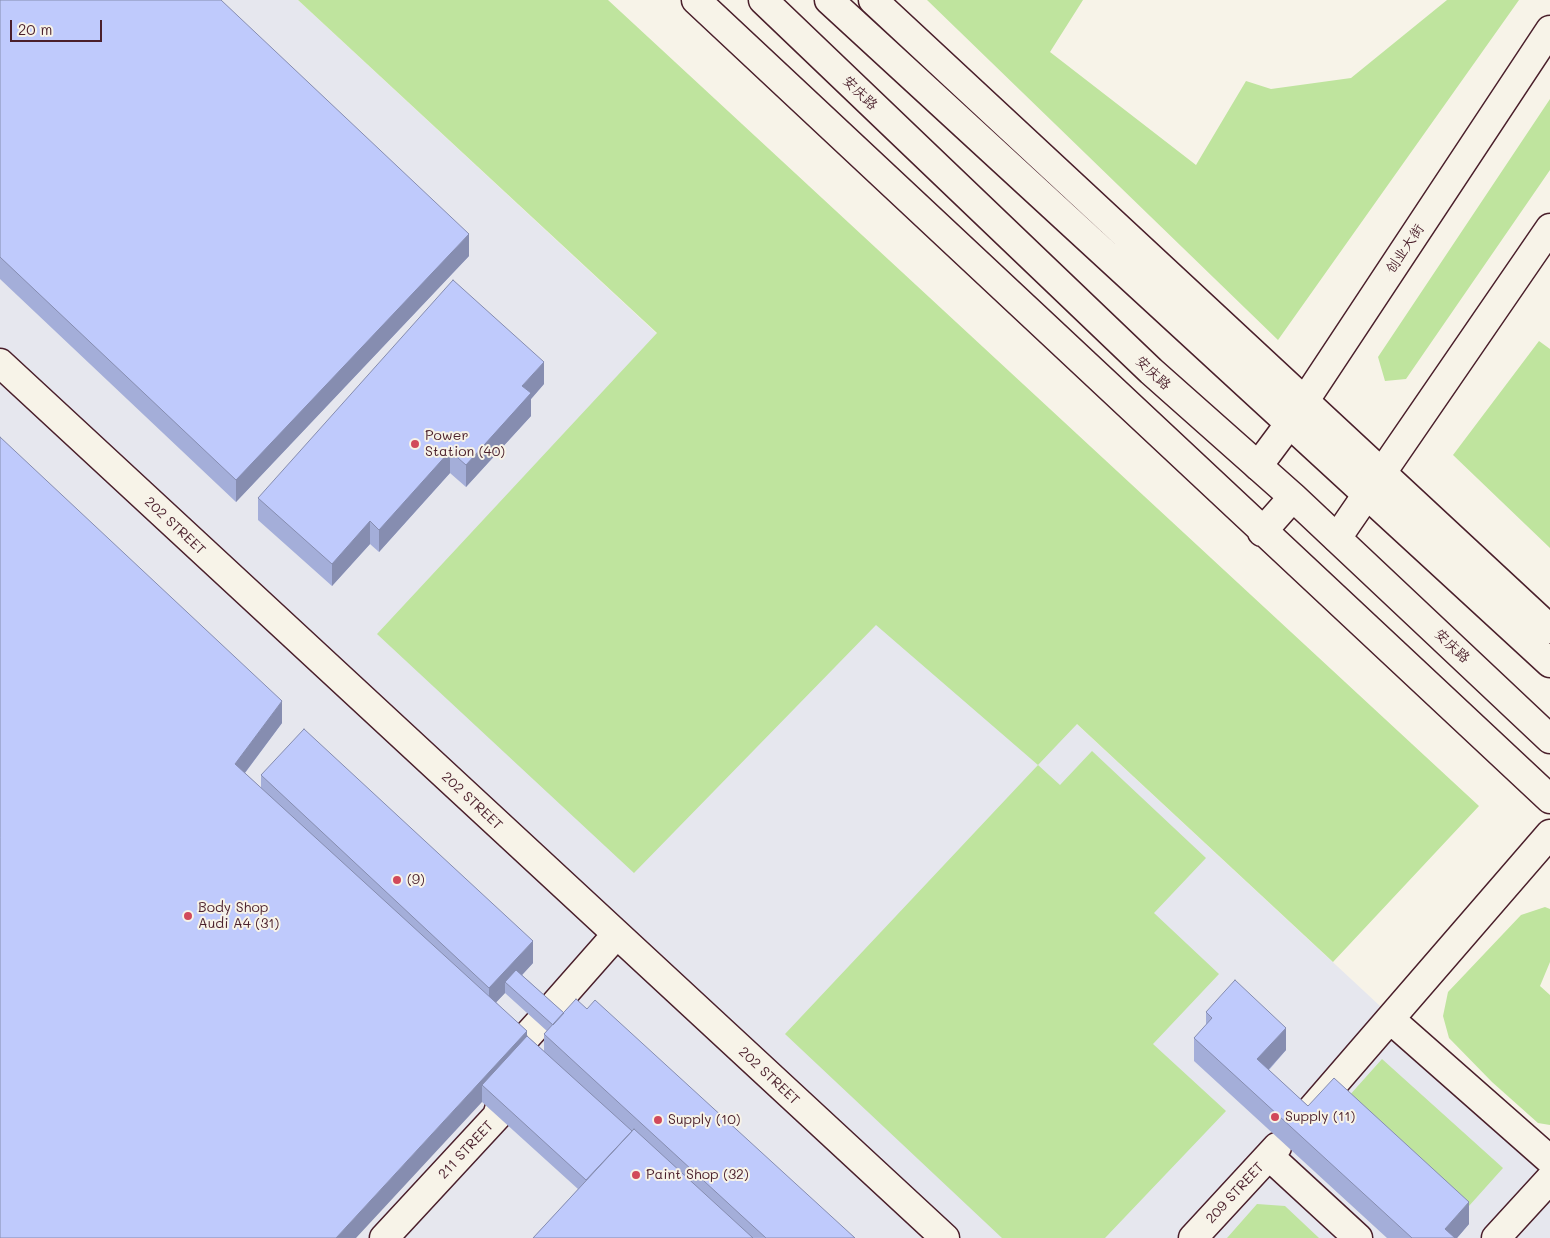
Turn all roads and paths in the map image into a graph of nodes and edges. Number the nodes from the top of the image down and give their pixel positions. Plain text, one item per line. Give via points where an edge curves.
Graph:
1 (696, 0) edge
2 (763, 0) edge
3 (829, 0) edge
4 (872, 0) edge
5 (1550, 30) edge
6 (1550, 228) edge
7 (0, 363) edge
8 (1305, 400) junction
9 (1290, 423) junction
10 (1258, 466) junction
11 (1375, 484) junction
12 (1293, 497) junction
13 (1262, 532) junction
14 (1336, 538) junction
15 (1550, 629) edge
16 (1550, 663) edge
17 (1550, 739) edge
18 (1550, 800) edge
19 (1550, 834) edge
20 (616, 936) junction
21 (1390, 1019) junction
22 (1304, 1117) edge
23 (1550, 1160) edge
24 (1550, 1180) edge
25 (1504, 1230) edge
26 (384, 1238) edge
27 (945, 1238) edge
28 (1193, 1238) edge
29 (1358, 1238) edge

1 - 13 street
2 - 10 street, 安庆路 via 1151,371
3 - 9 street
4 - 8 street
5 - 8 street, 创业大街
6 - 11 street
7 - 20 street, 202 STREET
8 - 9 street, 创业大街
8 - 11 street
9 - 10 street, 创业大街
9 - 11 street
10 - 12 street, 安庆路
11 - 14 street
11 - 15 street
11 - 16 street
12 - 13 street
12 - 14 street, 安庆路
13 - 18 street
14 - 17 street, 安庆路
19 - 21 street
20 - 26 street, 211 STREET via 519,1045 497,1116
20 - 27 street, 202 STREET
21 - 22 street
21 - 23 street
24 - 25 street
28 - 29 street, 209 STREET via 1273,1151

